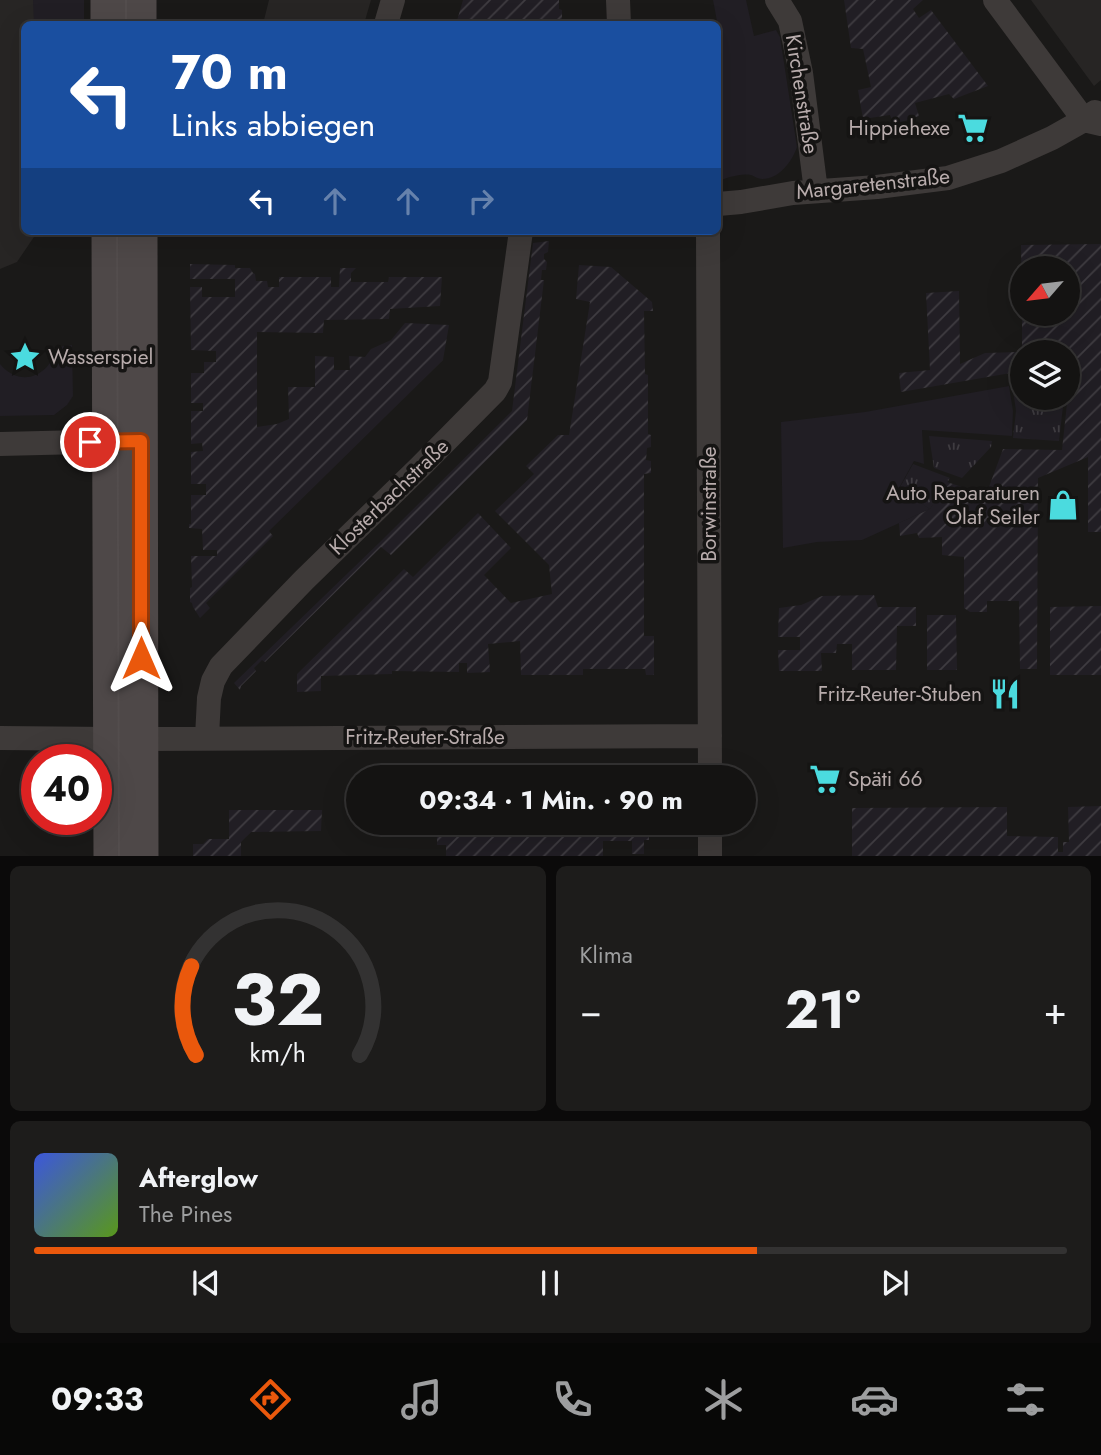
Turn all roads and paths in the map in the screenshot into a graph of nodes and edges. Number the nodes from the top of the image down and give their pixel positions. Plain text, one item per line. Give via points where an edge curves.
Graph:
1 (108, 0) edge
2 (139, 0) edge
3 (393, 0) edge
4 (618, 0) edge
5 (777, 0) edge
6 (995, 0) edge
7 (108, 21) edge
8 (139, 21) edge
9 (387, 21) edge
10 (619, 21) edge
11 (1095, 117) edge
12 (816, 191) junction
13 (721, 204) edge
14 (109, 235) edge
15 (140, 235) edge
16 (520, 235) edge
17 (708, 235) edge
18 (125, 441) junction
19 (0, 444) edge
20 (710, 736) junction
21 (207, 737) junction
22 (0, 738) edge
23 (126, 739) junction
24 (710, 765) edge
25 (710, 835) edge
26 (111, 856) edge
27 (141, 856) edge
28 (710, 856) edge

1 - 7 street
2 - 8 street
3 - 9 street
4 - 10 street
5 - 12 street, Kirchenstraße via 790,21 798,60
6 - 11 street
11 - 12 street, Margaretenstraße via 1001,161 948,178
12 - 13 street, Margaretenstraße
14 - 18 street
15 - 18 street
16 - 21 street, Klosterbachstraße via 495,391 221,666 209,698
17 - 20 street, Borwinstraße
18 - 19 street
18 - 23 street
20 - 21 street, Fritz-Reuter-Straße
20 - 24 street, Borwinstraße
21 - 23 street, Fritz-Reuter-Straße
22 - 23 street, Fritz-Reuter-Straße
23 - 26 street
23 - 27 street
25 - 28 street

